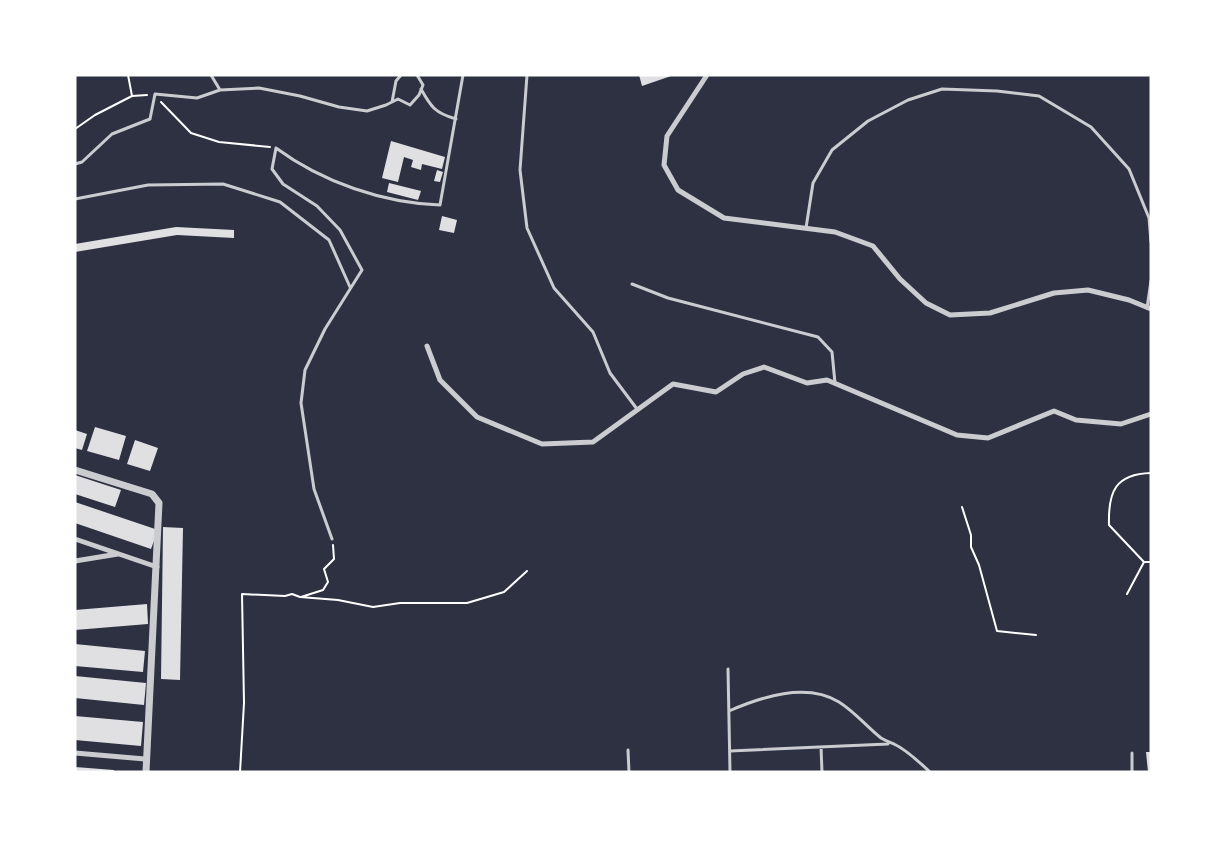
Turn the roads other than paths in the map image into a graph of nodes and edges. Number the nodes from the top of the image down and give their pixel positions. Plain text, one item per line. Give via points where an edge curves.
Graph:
1 (211, 75) edge
2 (401, 75) edge
3 (417, 75) edge
4 (463, 75) edge
5 (527, 75) edge
6 (707, 75) edge
7 (421, 89) junction
8 (220, 90) junction
9 (392, 102) junction
10 (456, 119) junction
11 (75, 164) edge
12 (75, 199) edge
13 (806, 229) junction
14 (1151, 242) edge
15 (1151, 281) edge
16 (632, 284) dead end
17 (351, 288) junction
18 (1149, 308) edge
19 (427, 346) dead end
20 (836, 384) junction
21 (637, 409) junction
22 (1151, 414) edge
23 (75, 470) edge
24 (75, 539) edge
25 (332, 539) road end
26 (120, 554) junction
27 (75, 561) edge
28 (157, 567) junction
29 (728, 669) dead end
30 (729, 711) junction
31 (893, 744) junction
32 (821, 747) junction
33 (628, 750) dead end
34 (730, 752) junction
35 (75, 753) edge
36 (1132, 753) dead end
37 (145, 759) junction
38 (146, 772) edge
39 (629, 772) edge
40 (730, 772) edge
41 (822, 772) edge
42 (930, 772) edge
43 (1132, 772) edge

1 - 8 lane
2 - 9 lane
3 - 7 lane via 423,85
4 - 10 lane
5 - 21 lane via 520,170 527,228 554,288 593,332 610,373
6 - 13 street via 667,136 664,165 678,190 724,218
7 - 9 lane via 410,105 398,99
7 - 10 lane via 441,115
8 - 9 lane via 259,88 367,111
8 - 11 lane via 197,98 155,94 150,119 112,134
10 - 17 lane via 440,205 412,204 362,191 299,165 276,148 272,169 283,184 317,206 346,240 362,270
12 - 17 lane via 148,185 223,184 280,202 329,240
13 - 14 lane via 813,183 832,150 868,121 908,100 942,89 998,91 1039,96 1091,128 1129,169 1149,218
13 - 18 street via 835,232 873,246 926,303 950,315 990,313 1054,293 1088,290
15 - 18 lane
16 - 20 lane via 668,298 818,337 832,352
17 - 25 lane via 305,370 301,403 314,489
19 - 21 street via 440,380 477,417 542,444 593,442
20 - 21 street via 826,380 807,383 764,367 743,374 716,392 673,384
20 - 22 street via 957,435 988,438 1054,411 1076,420 1121,424
23 - 28 street via 152,494 159,503
24 - 26 street
26 - 27 street
26 - 28 street
28 - 37 street
29 - 30 lane
30 - 31 lane via 780,695 824,696 842,704
30 - 34 lane
31 - 32 lane
31 - 42 lane
32 - 34 lane
32 - 41 lane
33 - 39 lane
34 - 40 lane
35 - 37 street
36 - 43 lane
37 - 38 street

